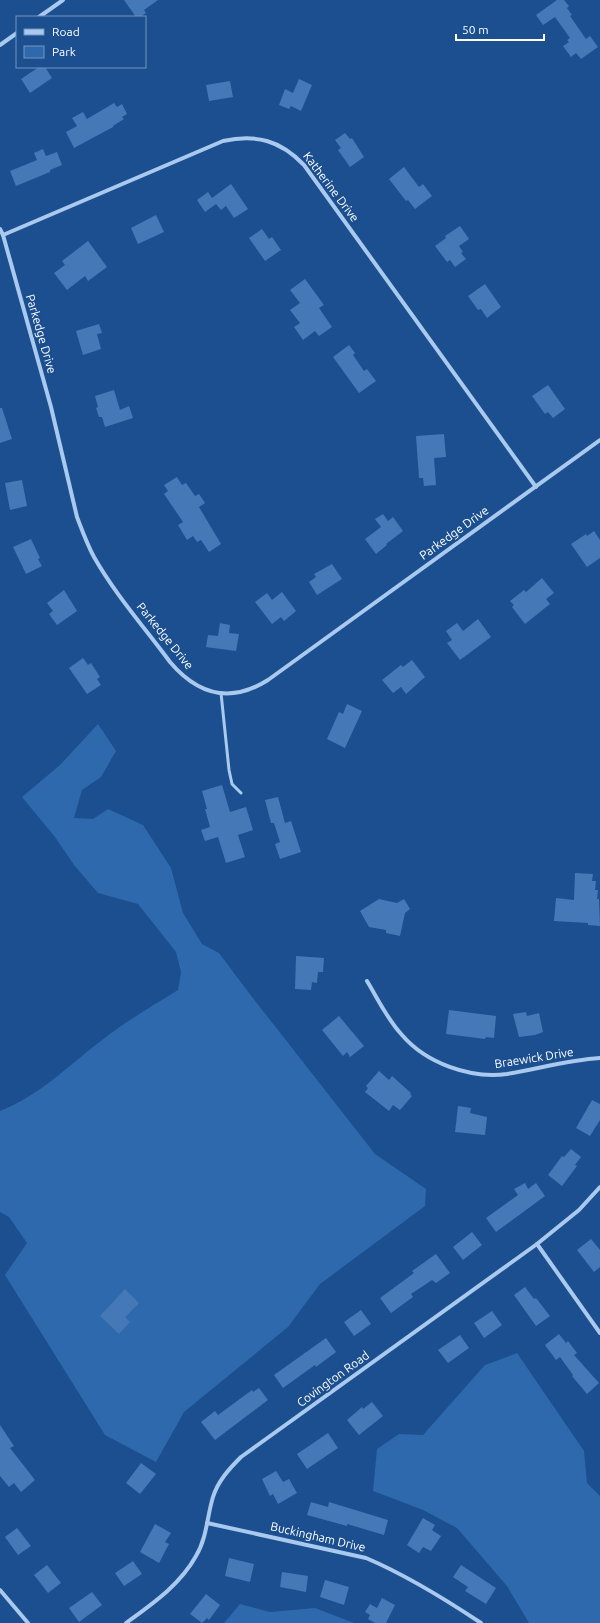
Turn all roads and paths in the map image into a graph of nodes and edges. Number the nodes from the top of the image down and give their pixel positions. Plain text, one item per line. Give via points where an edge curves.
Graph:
1 (63, 0) edge
2 (40, 16) edge
3 (16, 34) edge
4 (0, 45) edge
5 (0, 229) edge
6 (3, 235) junction
7 (600, 440) edge
8 (536, 487) junction
9 (221, 693) junction
10 (240, 793) dead end
11 (367, 981) dead end
12 (600, 1058) edge
13 (600, 1187) edge
14 (537, 1244) junction
15 (600, 1333) edge
16 (207, 1523) junction
17 (0, 1590) edge
18 (28, 1623) edge
19 (126, 1623) edge
20 (481, 1623) edge

1 - 2 street
3 - 4 street
5 - 6 street, Parkedge Drive
6 - 8 street, Katherine Drive via 223,141 248,138 274,142 304,164
6 - 9 street, Parkedge Drive via 49,399 77,517 94,556 178,671 191,682
7 - 8 street, Parkedge Drive
8 - 9 street, Parkedge Drive via 268,680 242,693
9 - 10 lane via 229,770 232,784
11 - 12 street, Braewick Drive via 386,1014 411,1044 462,1072 500,1074
13 - 14 street, Covington Road via 579,1210
14 - 15 street
14 - 16 street, Covington Road via 241,1457 217,1486
16 - 19 street, Covington Road via 197,1556 184,1573 157,1600
16 - 20 street, Buckingham Drive via 366,1558 418,1585
17 - 18 street

